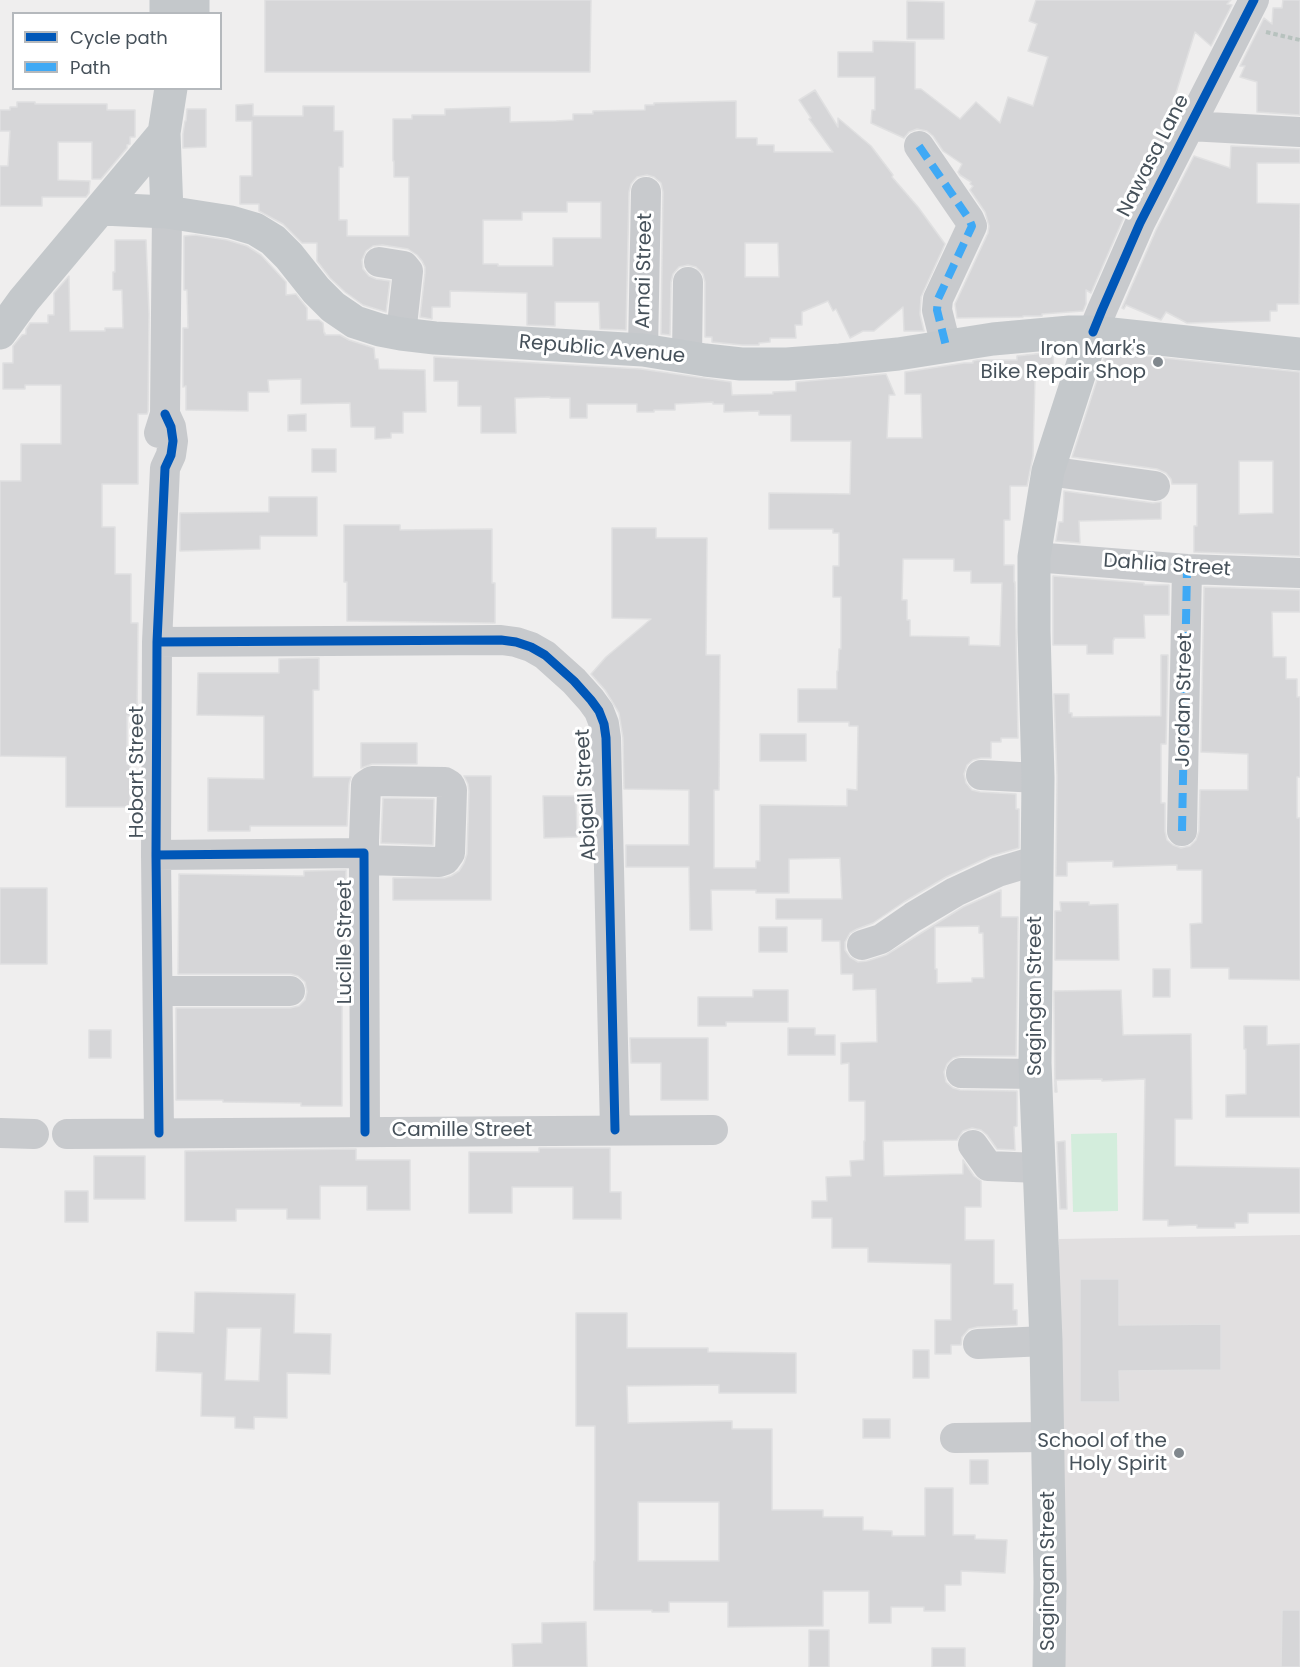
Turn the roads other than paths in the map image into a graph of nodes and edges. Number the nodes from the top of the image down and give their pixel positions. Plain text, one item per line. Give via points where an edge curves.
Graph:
1 (1254, 0) edge
2 (171, 90) edge
3 (1189, 126) junction
4 (1300, 132) edge
5 (164, 133) junction
6 (918, 146) dead end
7 (646, 192) dead end
8 (102, 209) junction
9 (168, 212) junction
10 (379, 262) dead end
11 (688, 282) dead end
12 (1093, 332) junction
13 (0, 333) edge
14 (401, 334) junction
15 (946, 346) junction
16 (644, 350) junction
17 (1300, 354) edge
18 (687, 357) junction
19 (1048, 471) junction
20 (1155, 486) dead end
21 (1034, 557) junction
22 (1187, 569) junction
23 (1300, 573) edge
24 (157, 642) junction
25 (981, 775) dead end
26 (1038, 778) junction
27 (1182, 831) dead end
28 (156, 855) junction
29 (1038, 860) junction
30 (862, 945) dead end
31 (158, 991) junction
32 (290, 991) dead end
33 (961, 1073) dead end
34 (1036, 1074) junction
35 (615, 1130) junction
36 (714, 1130) dead end
37 (365, 1132) junction
38 (0, 1133) edge
39 (159, 1133) junction
40 (34, 1134) dead end
41 (67, 1134) dead end
42 (973, 1145) dead end
43 (1039, 1167) junction
44 (1046, 1341) junction
45 (978, 1344) dead end
46 (1048, 1437) junction
47 (955, 1438) dead end
48 (1049, 1667) edge

1 - 3 street, Nawasa Lane
2 - 5 main road
3 - 4 street
3 - 12 street, Nawasa Lane via 1140,223
5 - 8 main road
5 - 9 main road
6 - 15 street via 972,226 938,299
7 - 16 street, Arnai Street
8 - 9 main road, Republic Avenue
8 - 13 main road
9 - 14 main road, Republic Avenue via 255,229 273,240 333,307 355,322
9 - 24 street, Hobart Street via 165,414 158,440 165,468
10 - 14 street via 404,266 408,271
11 - 18 street
12 - 15 main road, Republic Avenue via 1039,334
12 - 17 main road, Republic Avenue
12 - 19 main road, Sagingan Street
14 - 16 main road, Republic Avenue
15 - 18 main road, Republic Avenue via 787,364 741,364
16 - 18 main road, Republic Avenue
19 - 20 street
19 - 21 main road, Sagingan Street
21 - 22 street, Dahlia Street
21 - 26 main road, Sagingan Street
22 - 23 street, Dahlia Street
22 - 27 street, Jordan Street
24 - 28 street, Hobart Street
24 - 35 street, Abigail Street via 501,640 531,647 574,681 599,711 606,738
25 - 26 street
26 - 29 main road, Sagingan Street
28 - 31 street, Hobart Street
28 - 37 street, Lucille Street via 364,856
29 - 30 street via 998,872 955,892 881,939
29 - 34 main road, Sagingan Street
31 - 32 street
31 - 39 street, Hobart Street
33 - 34 street
34 - 43 main road, Sagingan Street
35 - 36 street, Camille Street
35 - 37 street, Camille Street
37 - 39 street, Camille Street
38 - 40 street
39 - 41 street, Camille Street
42 - 43 street via 987,1166
43 - 44 main road, Sagingan Street
44 - 45 street
44 - 46 main road, Sagingan Street
46 - 47 street
46 - 48 main road, Sagingan Street

